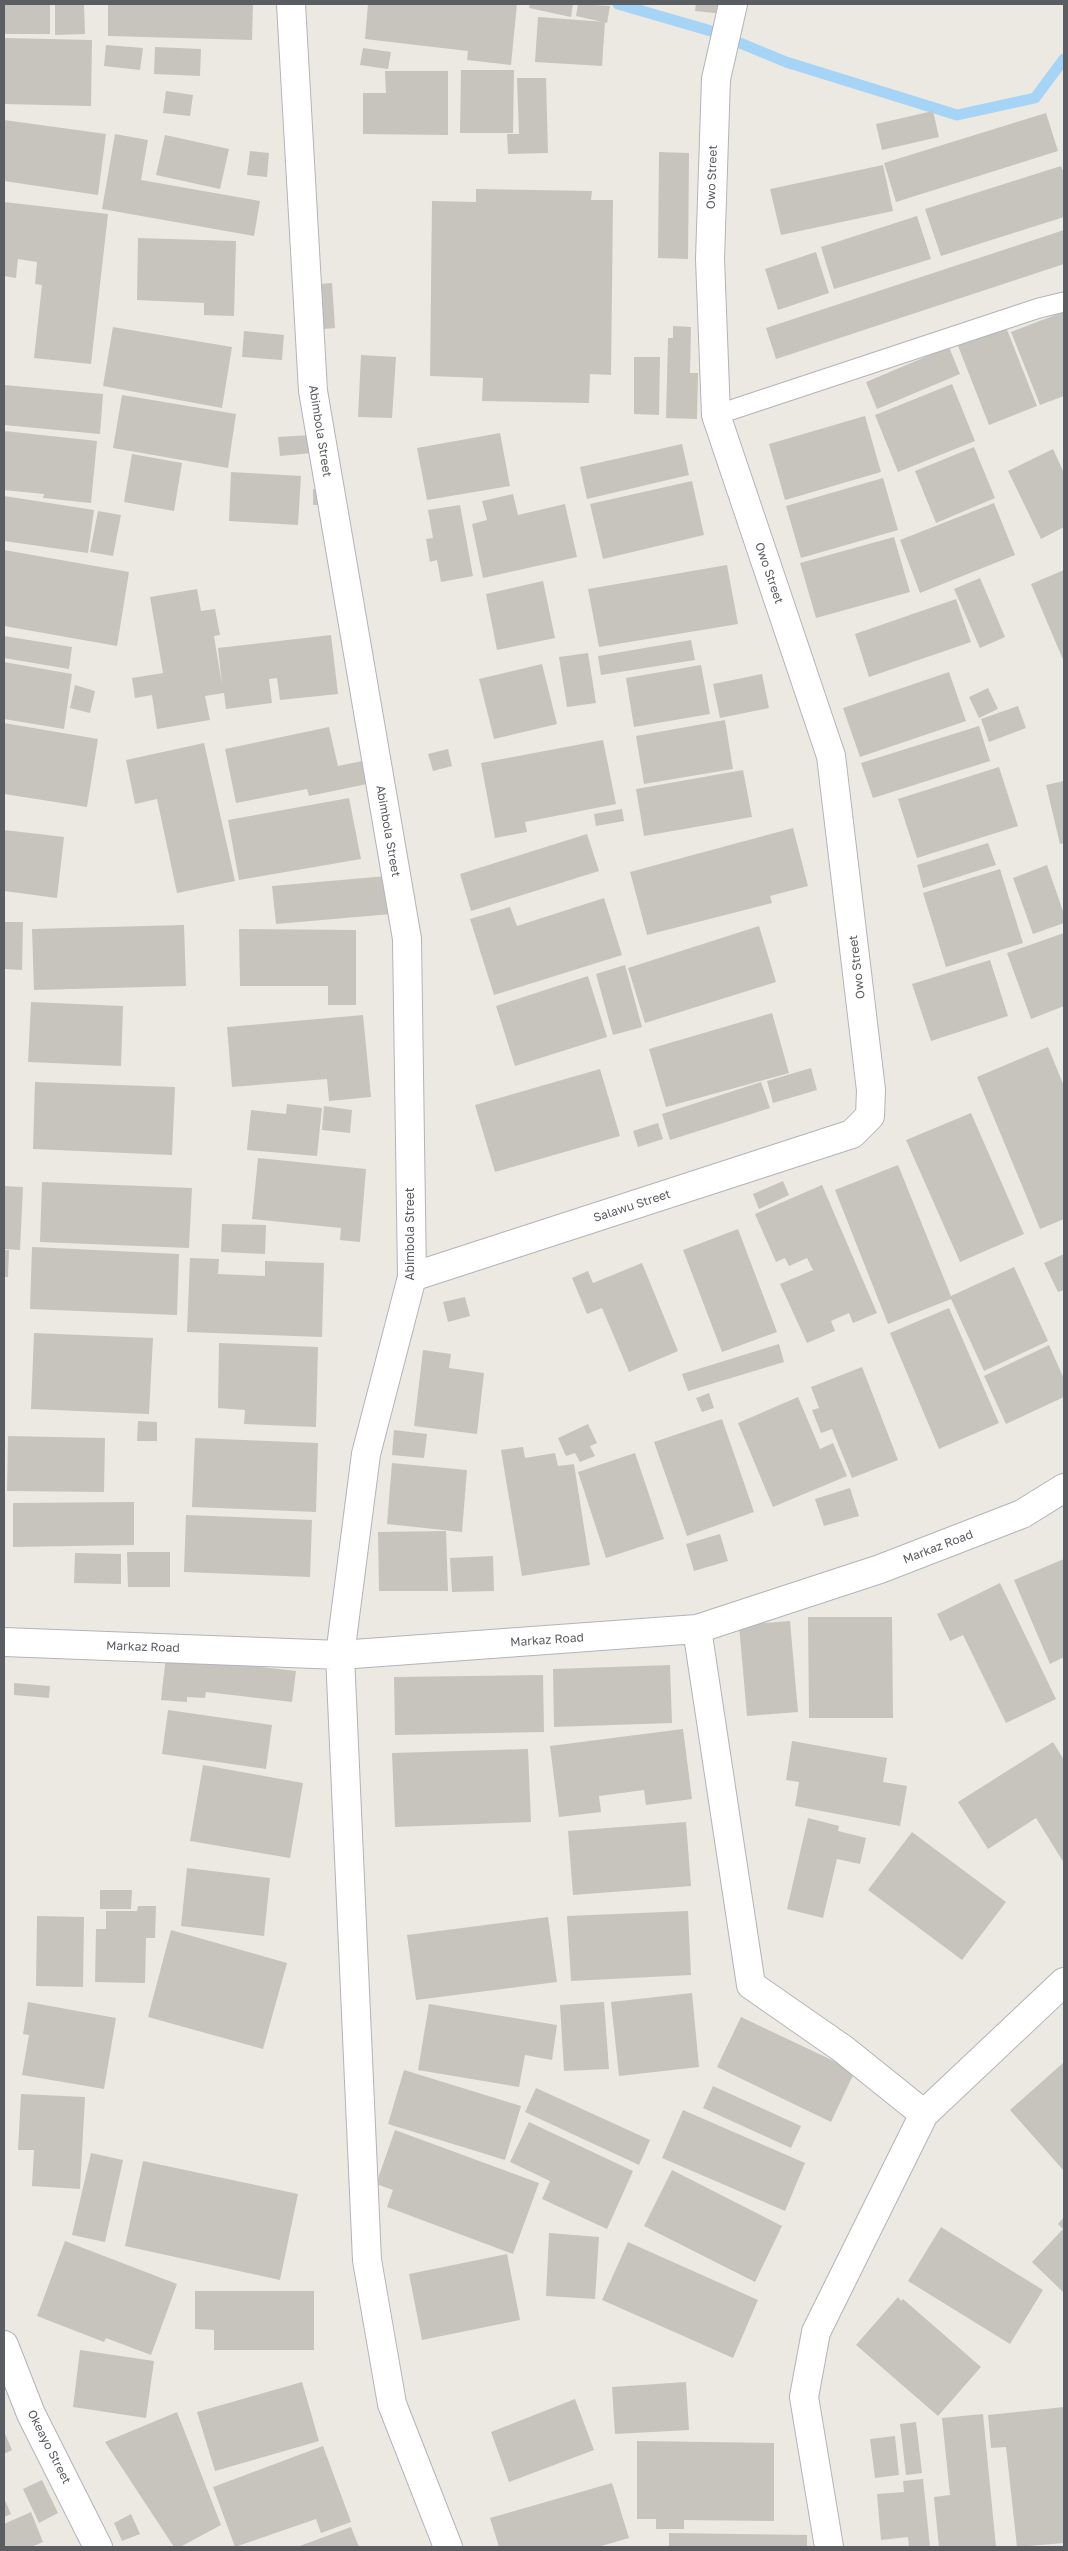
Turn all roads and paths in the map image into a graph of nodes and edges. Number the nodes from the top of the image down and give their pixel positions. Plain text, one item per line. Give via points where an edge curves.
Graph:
1 (291, 4) edge
2 (731, 10) edge
3 (1064, 302) edge
4 (716, 415) junction
5 (852, 1134) joint
6 (412, 1277) junction
7 (1064, 1488) edge
8 (697, 1628) junction
9 (4, 1642) edge
10 (340, 1655) junction
11 (1064, 1982) edge
12 (924, 2114) junction
13 (4, 2345) edge
14 (98, 2547) edge
15 (448, 2547) edge
16 (829, 2547) edge

1 - 6 street, Abimbola Street via 312,391 407,939
2 - 4 street, Owo Street via 716,79 710,259
3 - 4 lane
4 - 5 street, Owo Street via 832,756 872,1090 870,1116
5 - 6 street, Salawu Street
6 - 10 street, Abimbola Street via 366,1454
7 - 8 street, Markaz Road via 1022,1514 880,1570
8 - 10 street, Markaz Road
8 - 12 street via 752,1985 843,2049
9 - 10 street, Markaz Road
10 - 15 street, Abimbola Street via 367,2260 392,2404
11 - 12 street
12 - 16 street via 816,2332 804,2397
13 - 14 street, Okeayo Street via 31,2414

